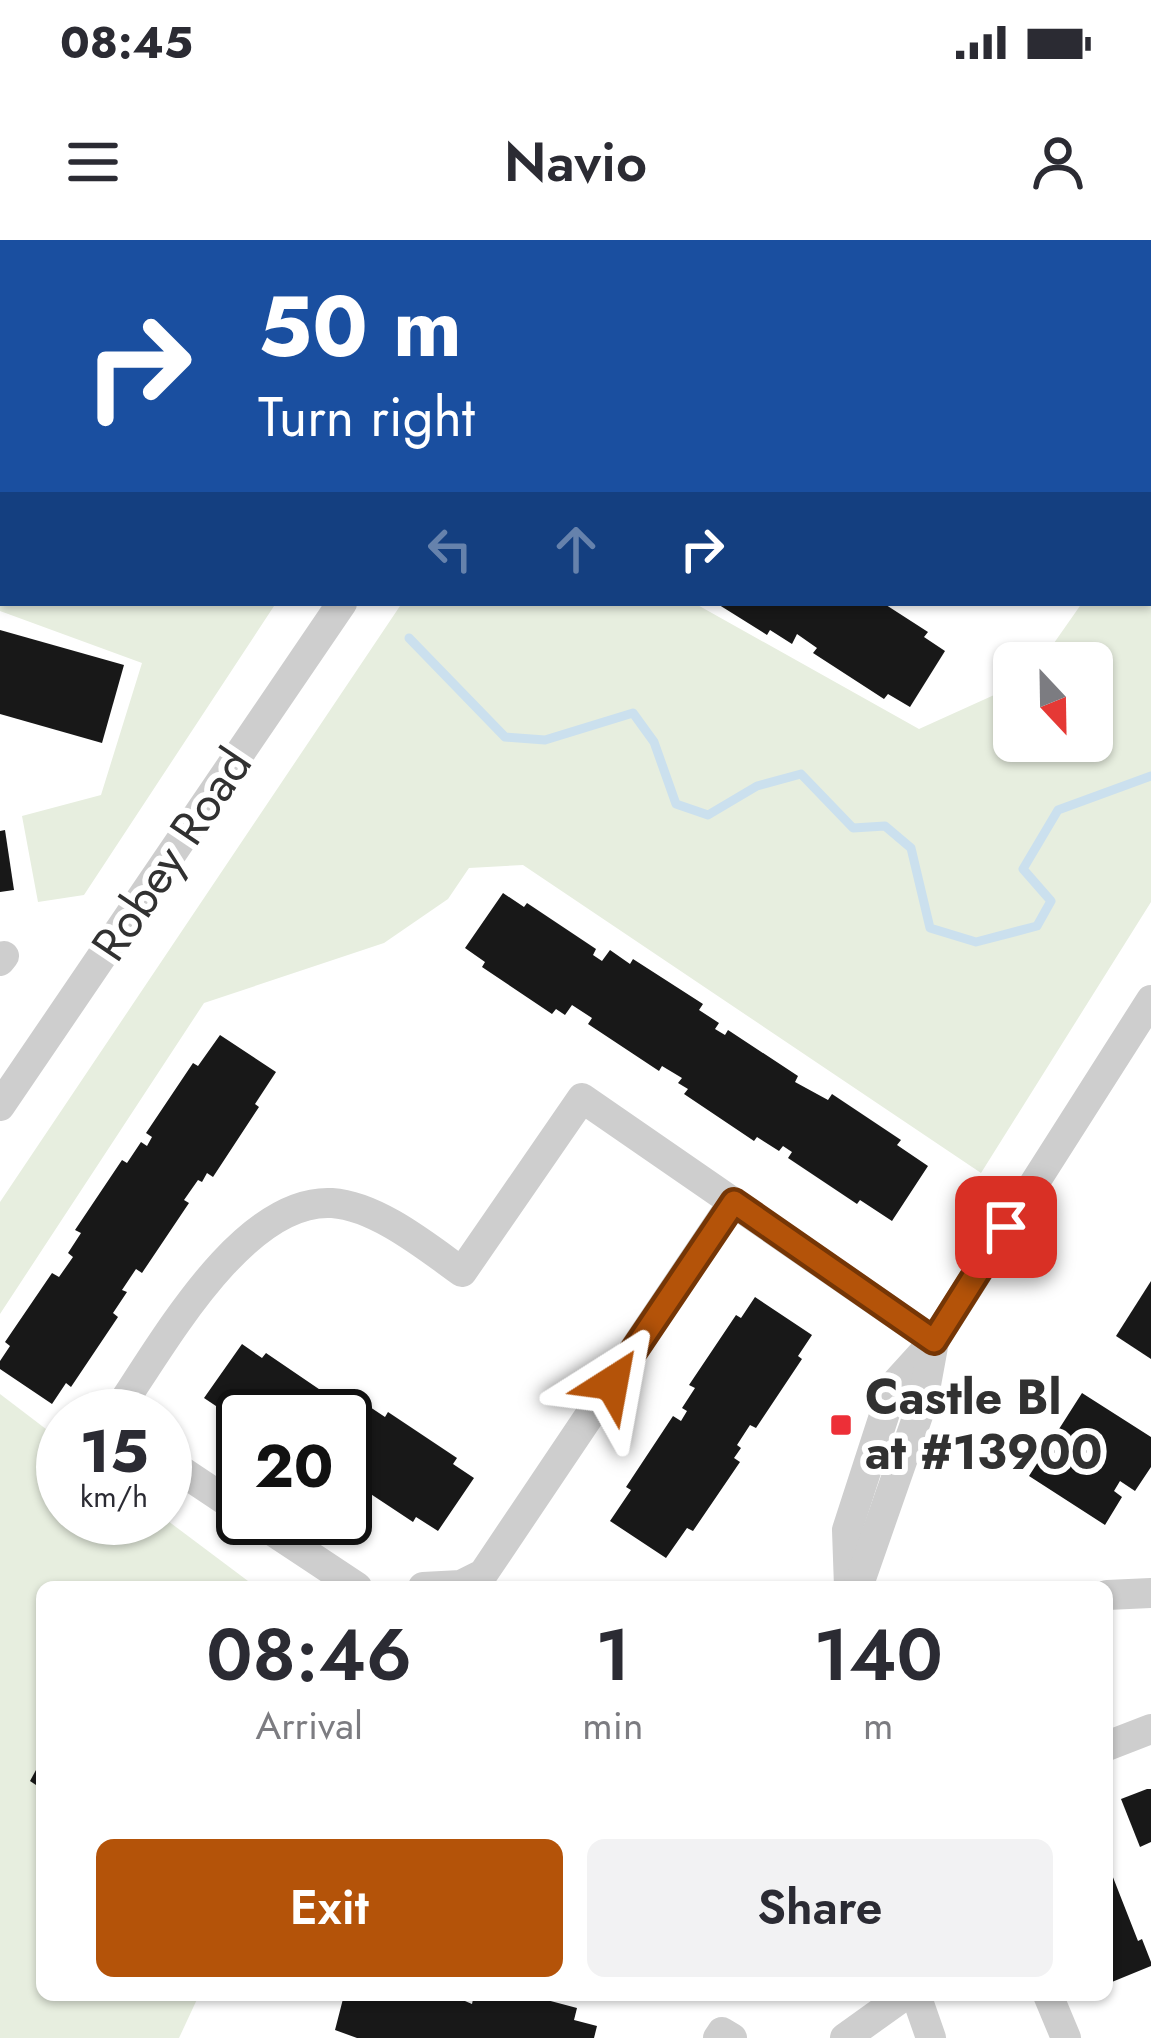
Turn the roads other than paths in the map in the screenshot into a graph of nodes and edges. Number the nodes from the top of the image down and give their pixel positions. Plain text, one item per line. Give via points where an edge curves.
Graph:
1 (340, 606) edge
2 (1151, 1000) edge
3 (0, 1106) edge
4 (734, 1202) junction
5 (934, 1341) junction
6 (133, 1389) edge
7 (294, 1545) edge
8 (348, 1581) edge
9 (469, 1581) edge
10 (853, 1581) edge
11 (1151, 1593) edge
12 (1113, 1595) edge
13 (1151, 1729) edge
14 (1113, 1744) edge
15 (896, 2001) edge
16 (918, 2001) edge
17 (1051, 2001) edge
18 (718, 2038) edge
19 (732, 2038) edge
20 (844, 2038) edge
21 (931, 2038) edge
22 (1066, 2038) edge

1 - 3 street, Robey Road
2 - 5 street
4 - 5 street
4 - 6 street via 582,1098 462,1272 375,1216 332,1203 303,1209 240,1243
4 - 9 street via 482,1574
5 - 10 street via 894,1385 847,1529
7 - 8 street
11 - 12 street
13 - 14 street
15 - 20 street
16 - 21 street
17 - 22 street
18 - 19 street

